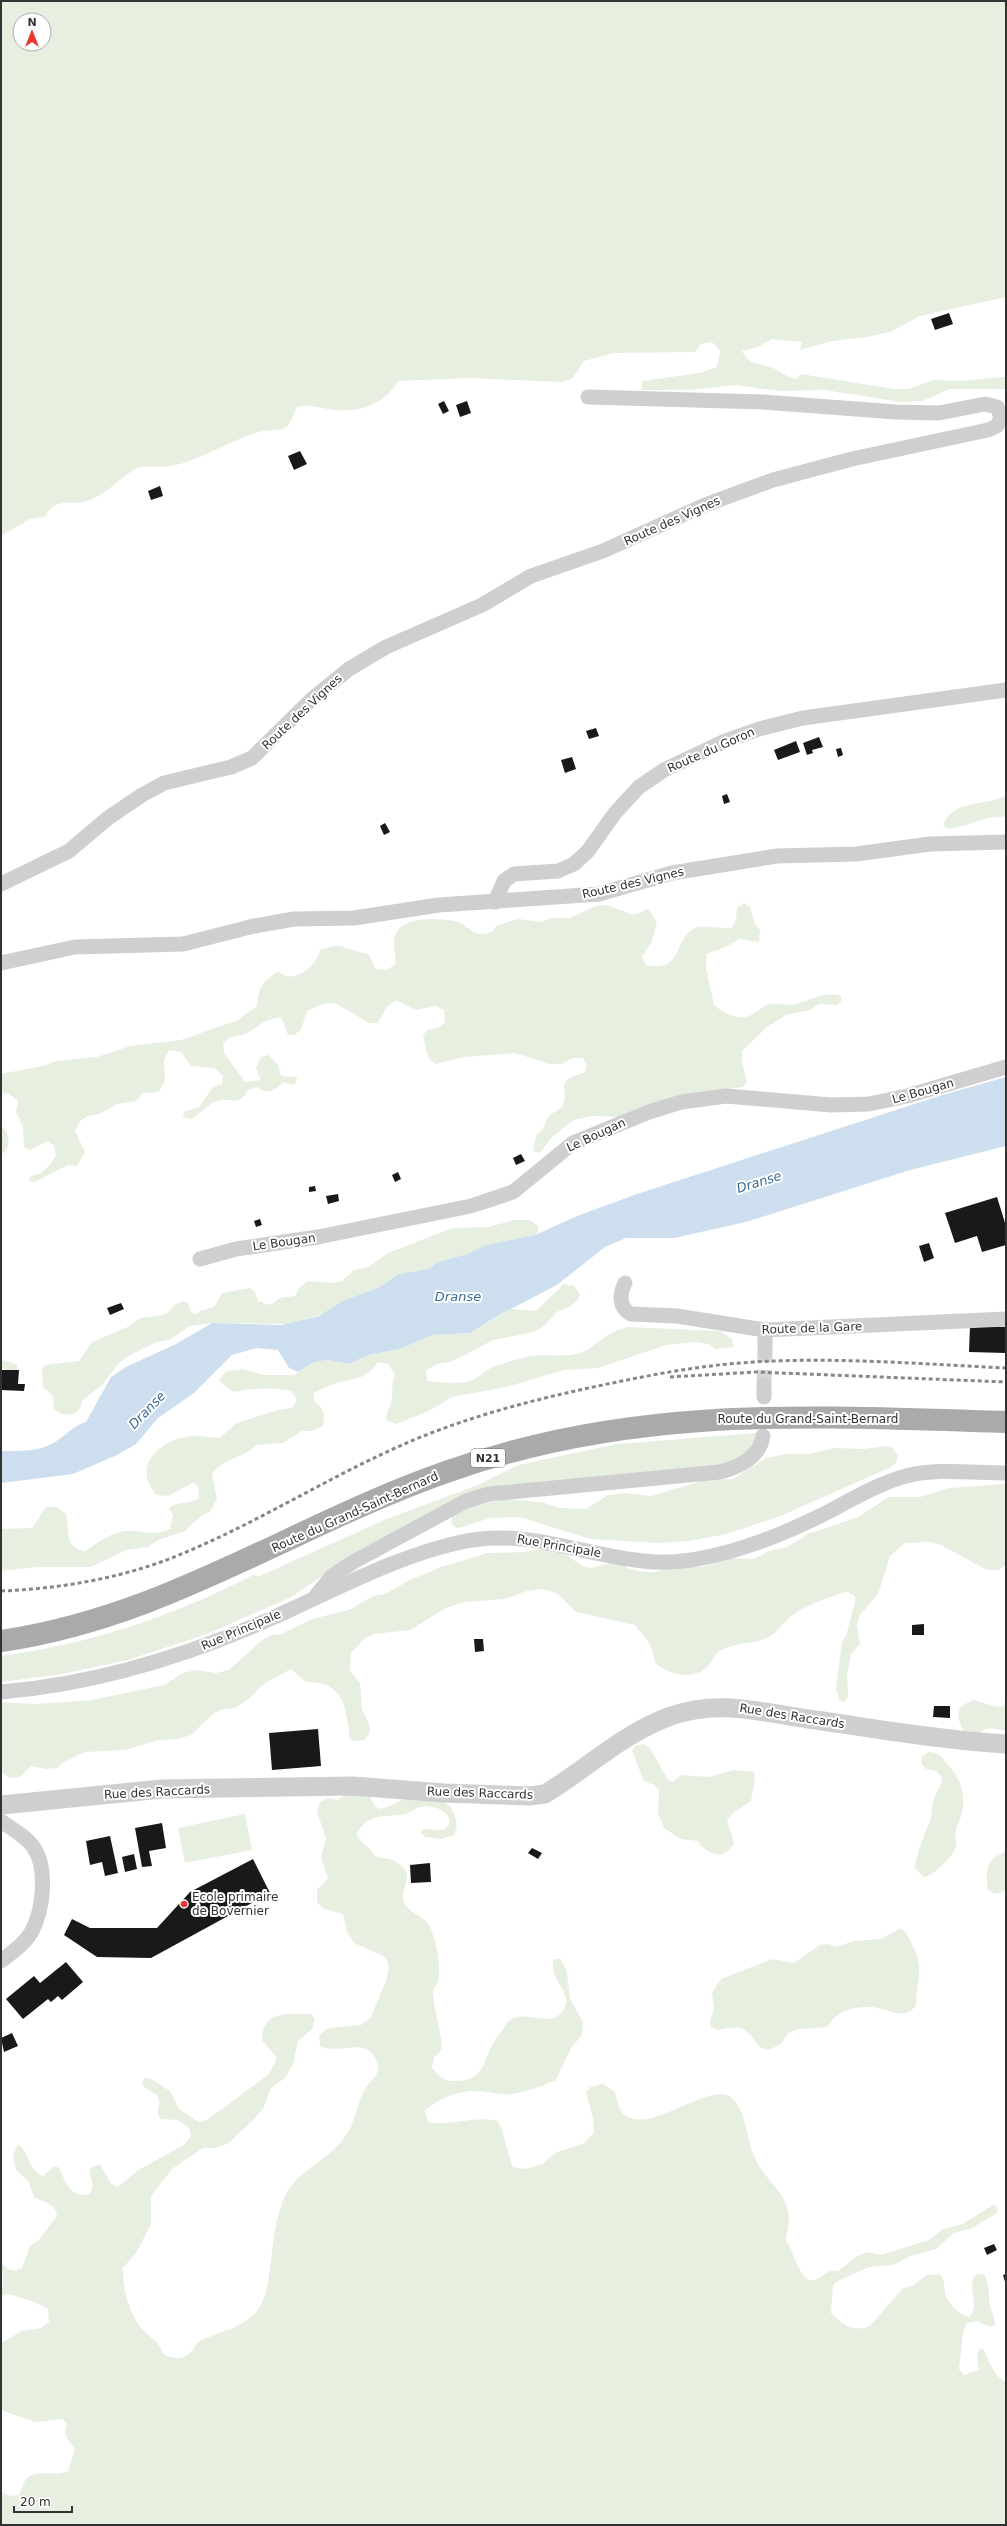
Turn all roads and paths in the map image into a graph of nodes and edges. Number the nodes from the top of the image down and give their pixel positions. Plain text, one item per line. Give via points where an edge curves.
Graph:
1 (588, 397) dead end
2 (1006, 690) edge
3 (1006, 842) edge
4 (1, 884) edge
5 (495, 902) junction
6 (1, 962) edge
7 (1006, 1067) edge
8 (200, 1259) dead end
9 (625, 1284) dead end
10 (1006, 1319) edge
11 (765, 1330) junction
12 (765, 1352) tunnel mouth
13 (1006, 1422) edge
14 (763, 1436) dead end
15 (1006, 1473) edge
16 (313, 1599) junction
17 (1, 1641) edge
18 (1, 1692) edge
19 (1006, 1744) edge
20 (1, 1805) edge
21 (1, 1821) edge
22 (1, 1960) edge

1 - 4 street, Route des Vignes via 763,402 926,413 990,404 1000,410 1001,416 997,426 988,430 852,459 773,480 705,505 603,551 531,576 482,605 386,647 349,669 316,695 252,758 231,767 164,783 148,791 108,818 69,851
2 - 5 street, Route du Goron via 803,718 758,729 725,741 664,770 639,787 615,813 588,851 574,864 558,871 514,874 504,881
3 - 5 street, Route des Vignes via 930,844 856,854 777,856 672,873 599,894
5 - 6 street, Route des Vignes via 439,905 354,918 294,919 183,944 75,947
7 - 8 street, Le Bougan via 907,1096 869,1104 831,1105 726,1096 681,1102 649,1112 573,1143 513,1192 471,1206 318,1237 236,1249
9 - 11 street, Route de la Gare via 621,1303 625,1310 632,1314 677,1316
10 - 11 street, Route de la Gare
11 - 12 street
13 - 17 main road, Route du Grand-Saint-Bernard / N21 via 811,1416 727,1418 638,1425 555,1440 415,1483 186,1588 122,1613 39,1635
14 - 16 street via 762,1444 754,1455 736,1467 720,1472 489,1494 466,1500 355,1561 332,1576
15 - 16 street, Rue Principale via 909,1475 885,1483 755,1544 688,1560 642,1561 511,1538 464,1542 402,1561
16 - 18 street, Rue Principale via 230,1636 162,1660 98,1678
19 - 20 street, Rue des Raccards via 778,1715 735,1707 706,1706 670,1716 636,1733 545,1794 467,1794 353,1786 170,1789
21 - 22 street via 34,1847 42,1878 38,1912 32,1931 18,1948

